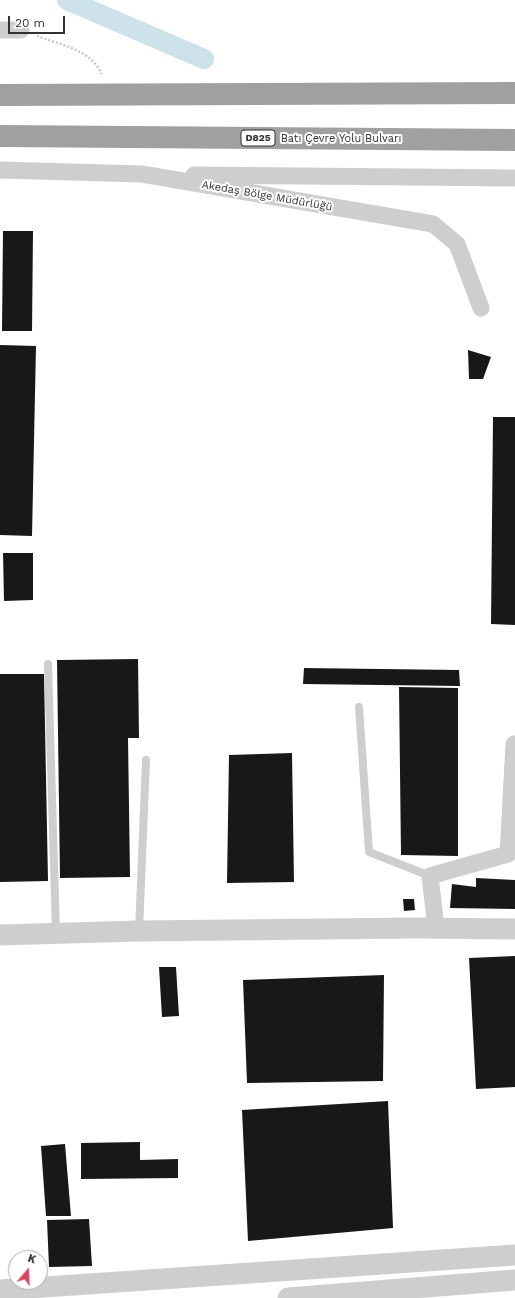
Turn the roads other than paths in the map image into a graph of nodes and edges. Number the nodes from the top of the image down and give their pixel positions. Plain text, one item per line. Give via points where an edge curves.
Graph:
1 (0, 30) edge
2 (21, 30) road end
3 (515, 93) edge
4 (0, 95) edge
5 (0, 136) edge
6 (515, 140) edge
7 (0, 170) edge
8 (142, 174) junction
9 (515, 178) edge
10 (481, 308) dead end
11 (48, 664) dead end
12 (359, 708) dead end
13 (514, 744) edge
14 (146, 760) dead end
15 (430, 876) junction
16 (436, 928) junction
17 (515, 929) edge
18 (139, 931) junction
19 (56, 932) junction
20 (0, 934) edge
21 (515, 1255) edge
22 (515, 1280) edge
23 (0, 1290) edge
24 (288, 1298) edge

1 - 2 street
3 - 4 highway
5 - 6 highway, Batı Çevre Yolu Bulvarı / D825
7 - 8 street, Akedaş Bölge Müdürlüğü
8 - 9 street
8 - 10 street, Akedaş Bölge Müdürlüğü via 433,224 457,244
11 - 19 lane
12 - 15 lane via 369,852
13 - 15 street via 508,854
14 - 18 lane
15 - 16 street
16 - 17 street
16 - 18 street
18 - 19 street
19 - 20 street
21 - 23 street
22 - 24 street

